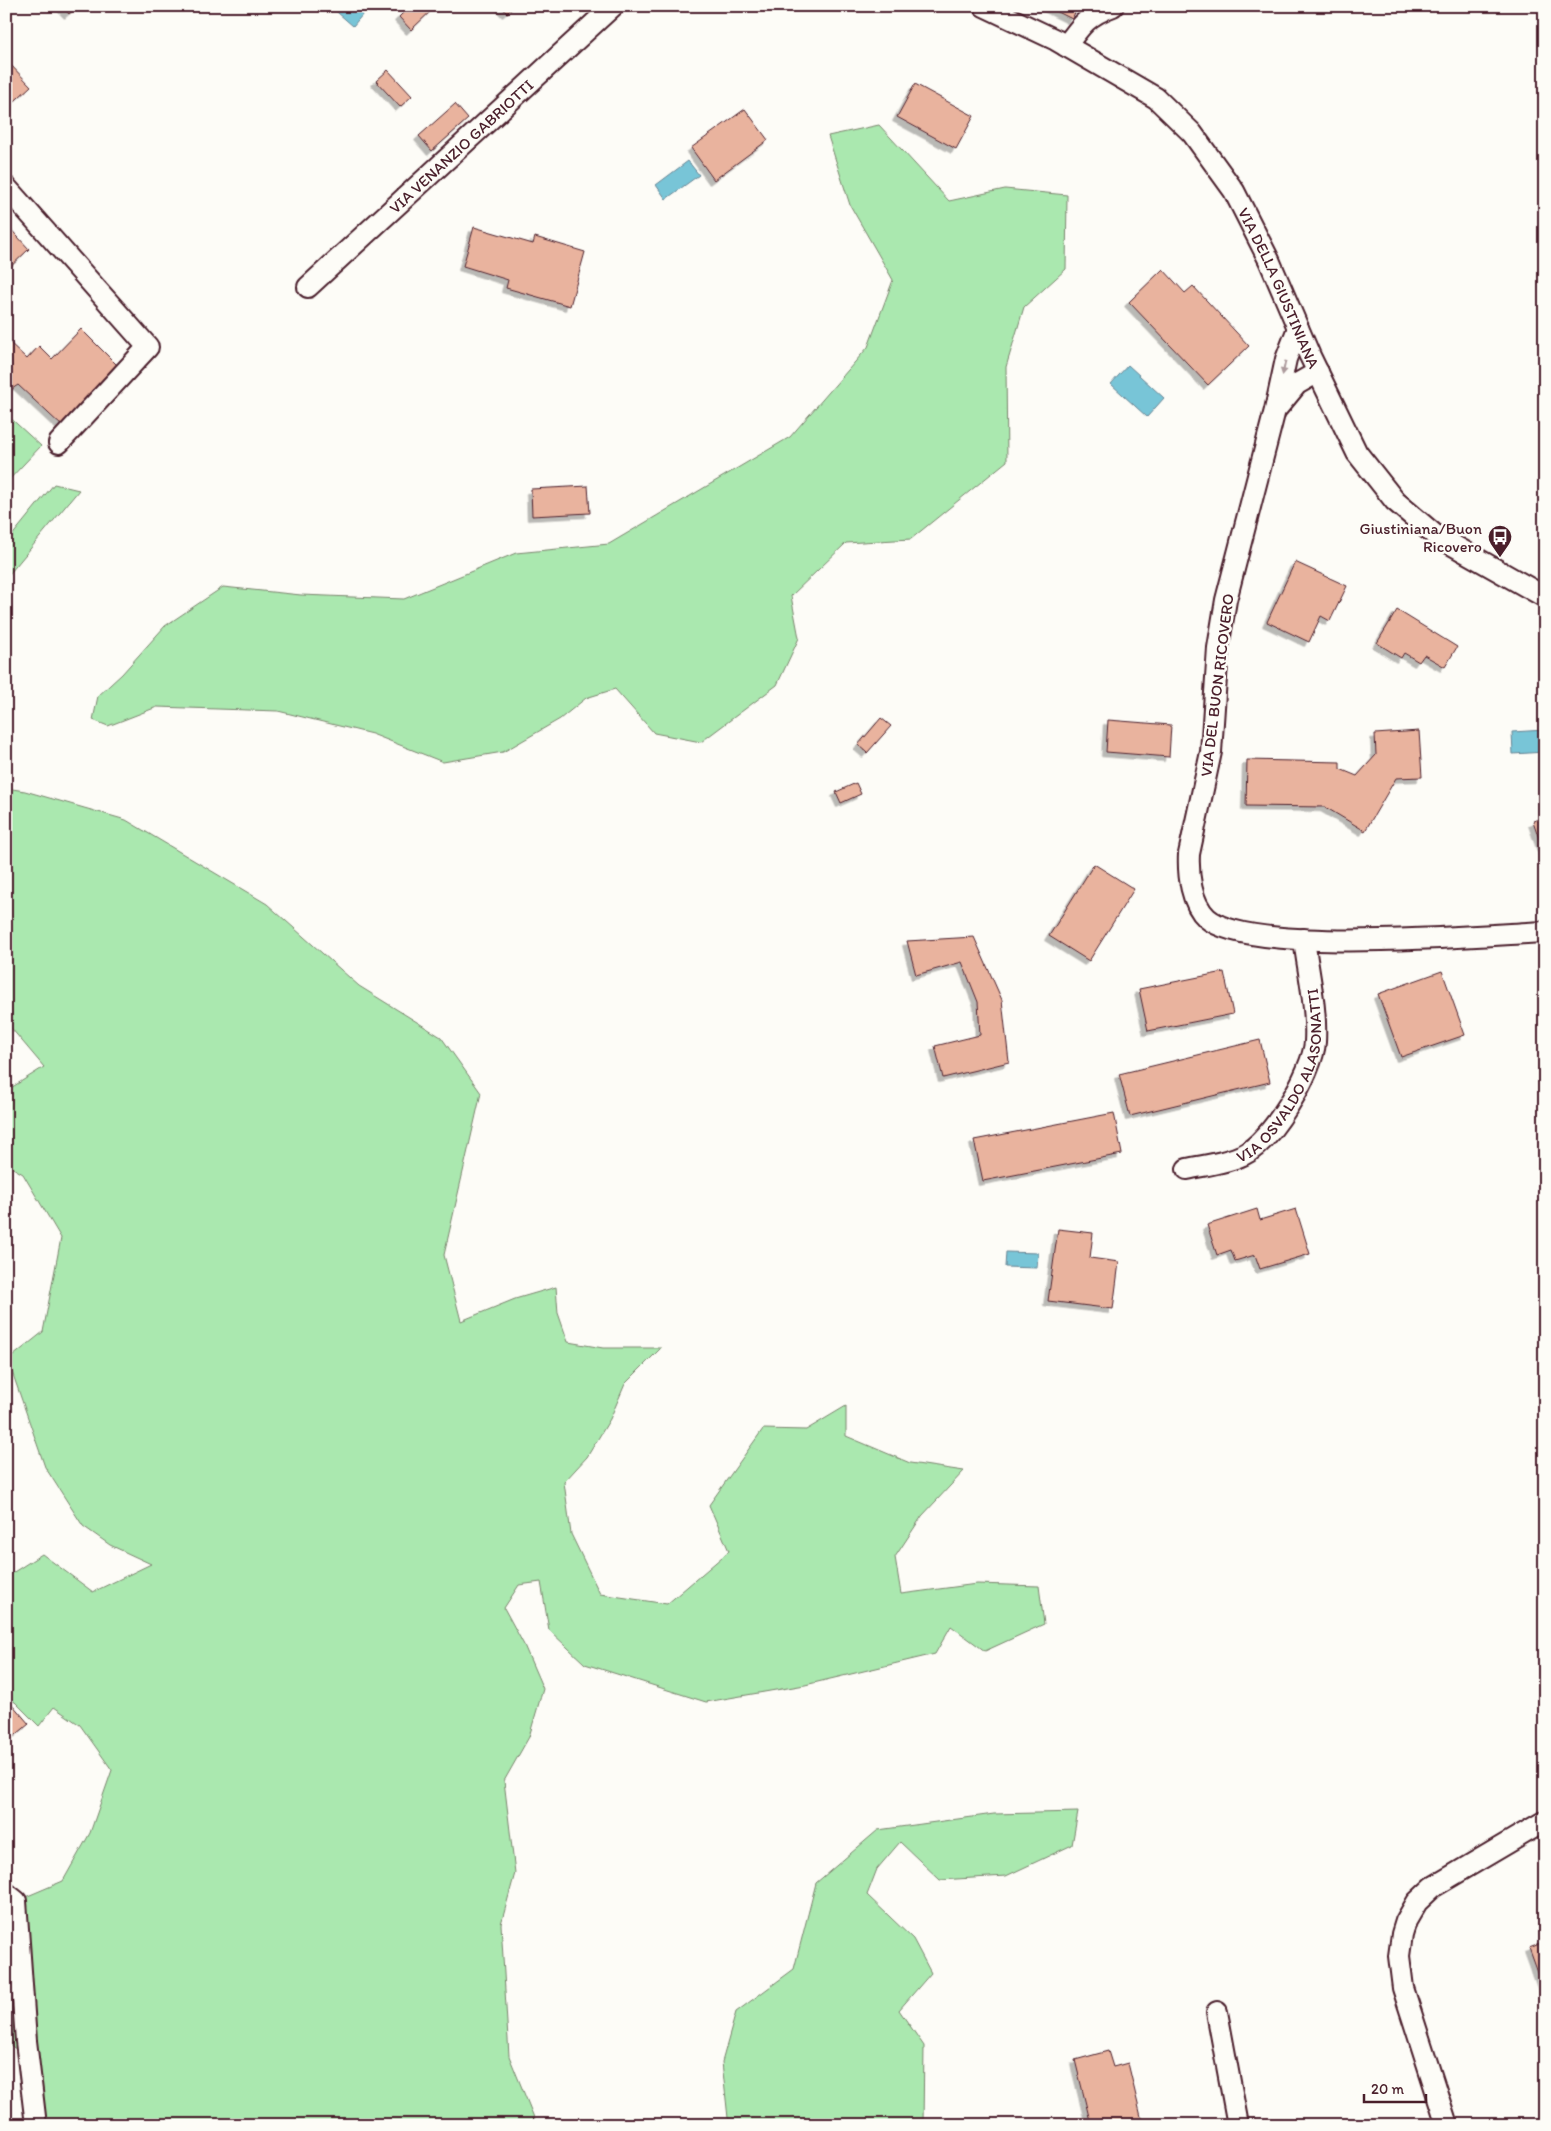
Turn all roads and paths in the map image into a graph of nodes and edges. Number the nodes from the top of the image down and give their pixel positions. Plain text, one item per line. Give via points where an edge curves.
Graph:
1 (613, 6) edge
2 (984, 6) edge
3 (1113, 6) edge
4 (1066, 46) junction
5 (6, 187) edge
6 (308, 287) dead end
7 (1298, 328) junction
8 (1318, 372) junction
9 (1275, 410) junction
10 (60, 443) dead end
11 (1545, 597) edge
12 (1545, 932) edge
13 (1304, 939) junction
14 (1187, 1169) dead end
15 (1545, 1821) edge
16 (6, 1892) edge
17 (1217, 2012) dead end
18 (36, 2125) edge
19 (1238, 2125) edge
20 (1447, 2125) edge

1 - 6 street, VIA VENANZIO GABRIOTTI
2 - 4 street, VIA DELLA GIUSTINIANA
3 - 4 street via 1083,22
4 - 7 street, VIA DELLA GIUSTINIANA via 1156,98 1192,133 1234,191 1269,260
5 - 10 street via 148,347
7 - 8 street, VIA DELLA GIUSTINIANA
7 -> 9 street, VIA DEL BUON RICOVERO via 1286,359
8 - 9 street, VIA DEL BUON RICOVERO via 1297,384
8 - 11 street, VIA DELLA GIUSTINIANA via 1356,453 1395,501 1435,535
9 - 13 street, VIA DEL BUON RICOVERO via 1222,619 1216,663 1212,752 1193,832 1189,871 1201,909 1206,917 1220,926 1258,936
12 - 13 street, VIA DEL BUON RICOVERO via 1365,940
13 - 14 street, VIA OSVALDO ALASONATTI via 1315,1035 1313,1054 1301,1084 1266,1137 1251,1150 1235,1158
15 - 20 street via 1433,1886 1417,1902 1406,1921 1399,1956 1403,1988
16 - 18 street via 16,1901 26,2042
17 - 19 street

